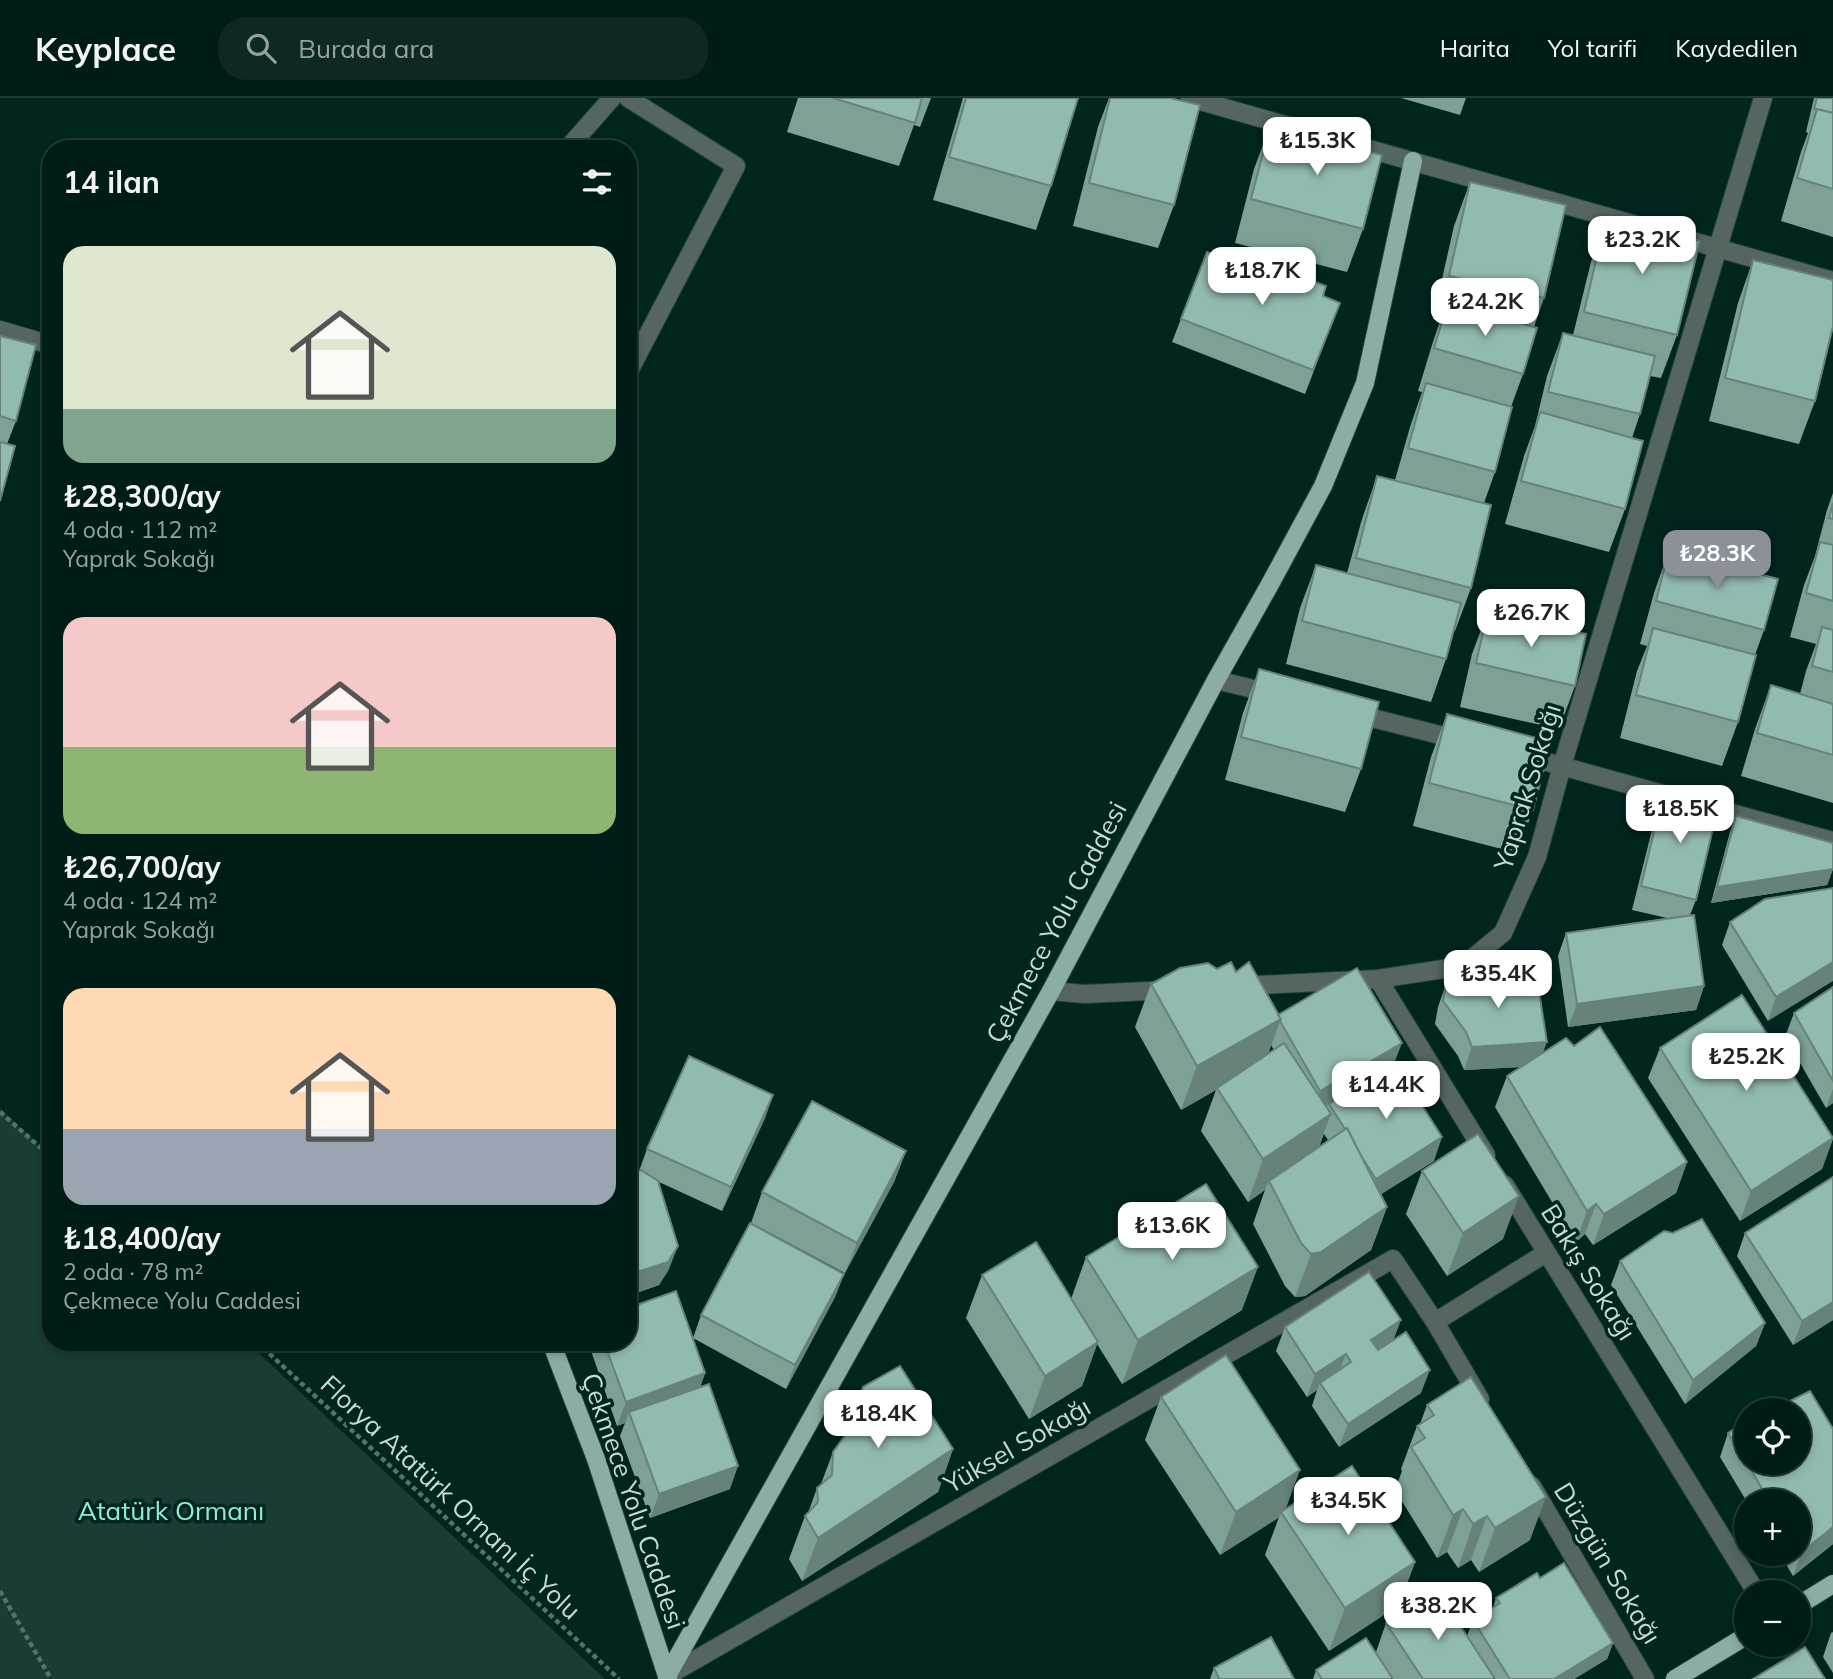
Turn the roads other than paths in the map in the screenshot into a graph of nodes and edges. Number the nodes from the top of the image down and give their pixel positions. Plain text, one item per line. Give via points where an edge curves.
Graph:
1 (612, 98) edge
2 (628, 98) edge
3 (1190, 98) edge
4 (1763, 98) edge
5 (575, 140) edge
6 (1413, 161) junction
7 (1718, 249) junction
8 (1833, 281) edge
9 (0, 330) edge
10 (42, 342) edge
11 (637, 356) edge
12 (1216, 680) junction
13 (1296, 699) edge
14 (1336, 709) edge
15 (1482, 746) edge
16 (1509, 752) edge
17 (1562, 766) junction
18 (1833, 841) edge
19 (1378, 979) junction
20 (1225, 987) edge
21 (1183, 989) edge
22 (1051, 991) junction
23 (1546, 1253) junction
24 (1435, 1322) junction
25 (554, 1351) edge
26 (1491, 1417) edge
27 (1526, 1477) edge
28 (1749, 1580) edge
29 (1833, 1584) edge
30 (1811, 1598) edge
31 (1734, 1643) edge
32 (667, 1678) edge
33 (1645, 1679) edge
34 (1675, 1679) edge

1 - 5 street
2 - 11 street via 736,166
3 - 6 street
4 - 7 street, Yaprak Sokağı
6 - 7 street
6 - 12 main road, Çekmece Yolu Caddesi via 1365,383 1323,486
7 - 8 street
7 - 17 street, Yaprak Sokağı
9 - 10 street
12 - 13 street
12 - 22 main road, Çekmece Yolu Caddesi
14 - 15 street
16 - 17 street
17 - 18 street
17 - 19 street, Yaprak Sokağı via 1537,857 1503,933 1463,966
19 - 20 street, Yaprak Sokağı
19 - 23 street, Bakış Sokağı
21 - 22 street via 1085,994
22 - 32 main road, Çekmece Yolu Caddesi
23 - 24 street
23 - 28 street, Bakış Sokağı
24 - 26 street
24 - 32 street, Yüksel Sokağı via 1393,1259
25 - 32 main road, Çekmece Yolu Caddesi via 596,1459
27 - 33 street, Düzgün Sokağı
29 - 30 main road
31 - 34 main road

